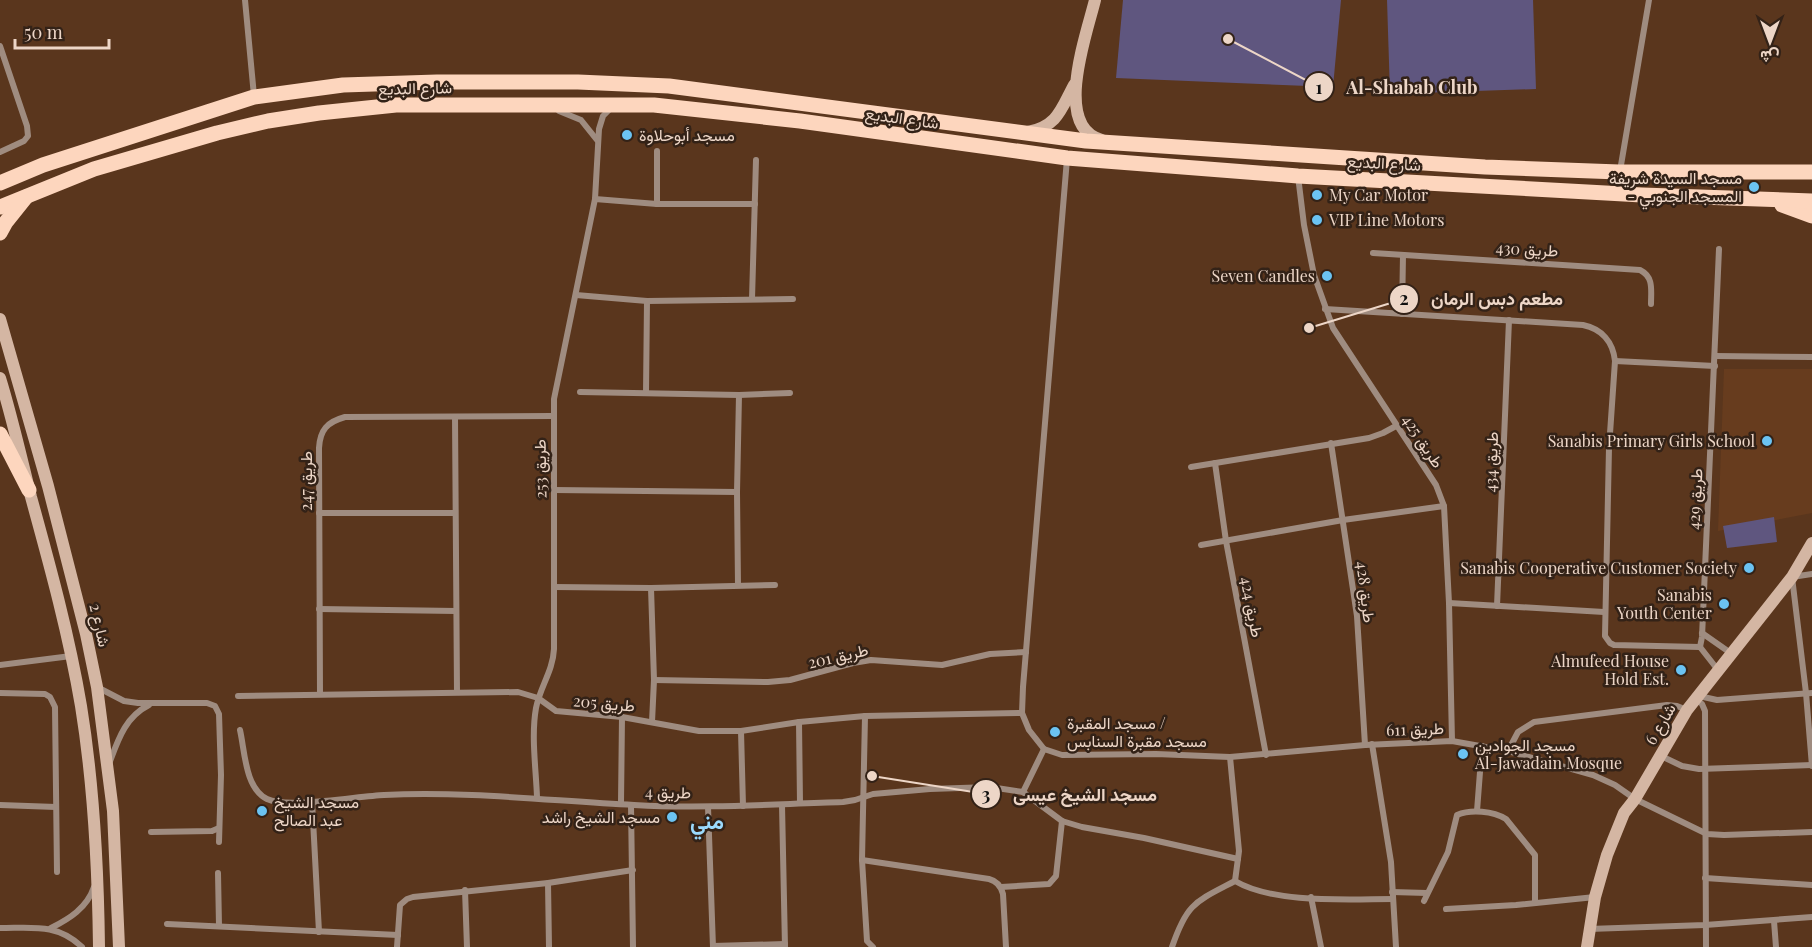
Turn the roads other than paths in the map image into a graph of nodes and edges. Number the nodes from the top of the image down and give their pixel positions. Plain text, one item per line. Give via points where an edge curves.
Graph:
1 (245, 0) edge
2 (1095, 0) edge
3 (1649, 0) edge
4 (0, 46) edge
5 (1076, 81) junction
6 (254, 97) junction
7 (614, 104) junction
8 (543, 106) junction
9 (1021, 133) junction
10 (597, 140) junction
11 (1119, 143) junction
12 (657, 151) dead end
13 (0, 152) edge
14 (1067, 158) junction
15 (756, 160) dead end
16 (1619, 172) junction
17 (1812, 172) edge
18 (1298, 176) junction
19 (0, 183) edge
20 (27, 196) junction
21 (595, 199) junction
22 (1771, 201) junction
23 (1812, 201) edge
24 (657, 204) junction
25 (755, 204) junction
26 (0, 207) edge
27 (1812, 216) edge
28 (0, 233) edge
29 (1719, 249) dead end
30 (1373, 253) dead end
31 (1403, 255) junction
32 (576, 295) junction
33 (752, 299) junction
34 (793, 299) dead end
35 (647, 301) junction
36 (1651, 304) dead end
37 (1325, 309) junction
38 (1402, 314) junction
39 (0, 319) edge
40 (1509, 320) junction
41 (1715, 356) junction
42 (1812, 357) edge
43 (1615, 361) junction
44 (1715, 366) junction
45 (0, 378) edge
46 (580, 392) dead end
47 (646, 393) junction
48 (790, 393) dead end
49 (739, 395) junction
50 (552, 416) junction
51 (455, 417) junction
52 (1396, 426) junction
53 (0, 434) edge
54 (1331, 443) junction
55 (1215, 463) junction
56 (1191, 467) dead end
57 (29, 490) junction
58 (554, 490) junction
59 (736, 492) junction
60 (1444, 506) junction
61 (319, 513) junction
62 (455, 513) junction
63 (1343, 520) junction
64 (1226, 541) junction
65 (1812, 543) edge
66 (1201, 545) dead end
67 (1812, 574) edge
68 (1792, 576) junction
69 (738, 585) junction
70 (775, 585) dead end
71 (554, 587) junction
72 (651, 588) junction
73 (1449, 603) junction
74 (1497, 606) junction
75 (319, 609) junction
76 (456, 611) junction
77 (1604, 612) junction
78 (1702, 633) junction
79 (1700, 647) junction
80 (1026, 652) junction
81 (1732, 654) junction
82 (71, 656) junction
83 (0, 665) edge
84 (1719, 670) junction
85 (654, 680) junction
86 (97, 687) junction
87 (457, 692) junction
88 (0, 693) edge
89 (1809, 693) edge
90 (320, 694) junction
91 (238, 696) dead end
92 (1697, 697) junction
93 (538, 698) junction
94 (152, 703) junction
95 (1687, 710) junction
96 (1022, 713) junction
97 (865, 716) junction
98 (622, 717) junction
99 (652, 722) junction
100 (799, 722) junction
101 (240, 730) dead end
102 (741, 731) junction
103 (1452, 741) junction
104 (1372, 744) junction
105 (1365, 745) junction
106 (1482, 746) junction
107 (1044, 749) junction
108 (1508, 751) junction
109 (1266, 755) junction
110 (1661, 756) junction
111 (1230, 757) junction
112 (1812, 765) edge
113 (108, 767) junction
114 (1705, 769) junction
115 (1023, 792) junction
116 (537, 798) junction
117 (864, 798) junction
118 (1635, 799) junction
119 (312, 801) junction
120 (621, 803) junction
121 (800, 803) junction
122 (0, 805) edge
123 (631, 805) junction
124 (782, 805) junction
125 (743, 806) junction
126 (56, 807) junction
127 (708, 807) junction
128 (1477, 811) junction
129 (1062, 821) junction
130 (219, 828) junction
131 (150, 832) dead end
132 (1812, 832) edge
133 (1707, 834) junction
134 (219, 842) dead end
135 (1238, 859) junction
136 (862, 860) junction
137 (633, 870) junction
138 (57, 872) dead end
139 (218, 873) dead end
140 (98, 876) junction
141 (1705, 878) junction
142 (1235, 881) junction
143 (548, 883) junction
144 (1812, 885) edge
145 (1001, 887) junction
146 (465, 890) junction
147 (1427, 893) junction
148 (1393, 896) junction
149 (1311, 897) junction
150 (1594, 897) junction
151 (1424, 901) dead end
152 (1535, 903) junction
153 (1446, 909) dead end
154 (1812, 917) edge
155 (1774, 921) junction
156 (167, 924) dead end
157 (1706, 925) junction
158 (219, 926) junction
159 (0, 928) edge
160 (51, 928) junction
161 (1589, 930) junction
162 (319, 932) junction
163 (398, 935) junction
164 (785, 945) edge
165 (712, 946) edge
166 (82, 947) edge
167 (99, 947) edge
168 (119, 947) edge
169 (397, 947) edge
170 (467, 947) edge
171 (549, 947) edge
172 (633, 947) edge
173 (873, 947) edge
174 (1006, 947) edge
175 (1172, 947) edge
176 (1321, 947) edge
177 (1396, 947) edge
178 (1587, 947) edge
179 (1706, 947) edge
180 (1776, 947) edge

1 - 6 street
2 - 5 main road
3 - 16 street
4 - 13 street via 28,136
5 - 9 main road via 1049,125
5 - 11 main road via 1078,119 1082,126 1096,138
6 - 9 main road, شارع البديع via 343,85 629,83 794,101
6 - 19 main road, شارع البديع via 64,158
7 - 8 main road, شارع البديع
7 - 10 street, طريق 253 via 601,122
7 - 14 main road, شارع البديع via 689,108
8 - 10 street via 581,120
8 - 20 main road, شارع البديع via 357,107 268,121 94,169
9 - 11 main road, شارع البديع
10 - 21 street, طريق 253
11 - 16 main road, شارع البديع via 1485,168
12 - 24 street
14 - 18 main road, شارع البديع
14 - 80 street
15 - 25 street
16 - 17 main road, شارع البديع
18 - 22 main road, شارع البديع
18 - 37 street, طريق 425 via 1314,275
20 - 26 main road, شارع البديع
20 - 28 main road
21 - 24 street
21 - 32 street, طريق 253
22 - 23 main road, شارع البديع
22 - 27 main road
24 - 25 street
25 - 33 street
29 - 41 street, طريق 429
30 - 31 street, طريق 430
31 - 36 street, طريق 430 via 1640,270 1650,280
31 - 38 street
32 - 35 street
32 - 50 street, طريق 253 via 557,375
33 - 34 street
33 - 35 street
35 - 47 street
37 - 38 street
37 - 52 street, طريق 425 via 1333,328
38 - 40 street
39 - 86 main road, شارع 2 via 48,486
40 - 43 street via 1589,326 1606,337
40 - 74 street, طريق 434
41 - 42 street
41 - 44 street, طريق 429
43 - 44 street
43 - 77 street
44 - 78 street, طريق 429
45 - 57 main road
46 - 47 street
47 - 49 street
48 - 49 street
49 - 59 street
50 - 51 street, طريق 247
50 - 58 street, طريق 253
51 - 61 street, طريق 247 via 333,420 320,437
51 - 62 street
52 - 54 street via 1376,436
52 - 60 street, طريق 425 via 1436,485
53 - 57 main road
54 - 55 street
54 - 63 street, طريق 428
55 - 56 street
55 - 64 street, طريق 424
57 - 82 main road
58 - 59 street
58 - 71 street, طريق 253
59 - 69 street
60 - 63 street
60 - 73 street, طريق 425
61 - 62 street
61 - 75 street, طريق 247
62 - 76 street
63 - 64 street
63 - 105 street, طريق 428 via 1357,616
64 - 66 street
64 - 109 street, طريق 424
65 - 68 main road, شارع 6
67 - 68 street
68 - 81 main road, شارع 6
68 - 89 street
69 - 70 street
69 - 72 street
71 - 72 street
71 - 93 street, طريق 253 via 554,660
72 - 85 street
73 - 74 street
73 - 103 street, طريق 425
74 - 77 street
75 - 76 street
75 - 90 street, طريق 247
76 - 87 street
77 - 79 street via 1605,636 1614,645
78 - 79 street, طريق 429
78 - 81 street
79 - 84 street
80 - 85 street, طريق 201 via 990,654 942,665 862,661 768,682
80 - 96 street
81 - 84 main road, شارع 6
82 - 83 street
82 - 140 main road via 88,758
84 - 92 main road, شارع 6
85 - 99 street
86 - 94 street via 124,701
86 - 113 main road, شارع 2
87 - 90 street, طريق 205
87 - 93 street, طريق 205 via 518,692
88 - 126 street via 39,693 53,701
89 - 92 street via 1717,700
89 - 112 street
90 - 91 street, طريق 205
92 - 95 main road, شارع 6
92 - 114 street via 1705,711
93 - 98 street, طريق 205 via 556,711
93 - 116 street, طريق 253
94 - 113 street via 128,721
94 - 130 street via 215,706 219,714
95 - 108 street via 1667,705 1534,722 1518,732
95 - 110 main road, شارع 6
96 - 97 street, طريق 205
96 - 107 street
97 - 100 street, طريق 205
97 - 117 street
98 - 99 street, طريق 205
98 - 120 street
99 - 102 street, طريق 205 via 699,731
100 - 102 street, طريق 205
100 - 121 street
101 - 119 street, طريق 4 via 257,794 270,800
102 - 125 street
103 - 104 street, طريق 611
103 - 106 street, طريق 611
104 - 105 street, طريق 611
104 - 148 street
105 - 109 street, طريق 611
106 - 108 street, طريق 611
106 - 128 street
107 - 111 street, طريق 611 via 1062,755
107 - 115 street
108 - 118 street, طريق 611 via 1593,775
109 - 111 street, طريق 611
110 - 114 street via 1688,768
110 - 118 main road, شارع 6
111 - 135 street
112 - 114 street
113 - 168 main road, شارع 2
114 - 133 street
115 - 117 street, طريق 4 via 990,787 930,789
115 - 129 street
116 - 119 street, طريق 4 via 405,794
116 - 120 street, طريق 4
117 - 121 street, طريق 4
117 - 136 street
118 - 133 street, طريق 611
118 - 150 main road, شارع 6 via 1624,813
119 - 162 street
120 - 123 street, طريق 4
121 - 124 street, طريق 4
122 - 126 street
123 - 127 street, طريق 4
123 - 137 street
124 - 125 street, طريق 4
124 - 164 street
125 - 127 street, طريق 4
126 - 138 street
127 - 165 street
128 - 147 street via 1457,815 1448,852
128 - 152 street via 1506,819 1535,855
129 - 135 street
129 - 145 street via 1054,880 1049,884
130 - 131 street
130 - 134 street
132 - 133 street, طريق 611
133 - 141 street
135 - 142 street
136 - 145 street via 989,879
136 - 173 street via 867,941
137 - 143 street
137 - 172 street
139 - 158 street
140 - 160 street via 82,908
140 - 167 main road
141 - 144 street
141 - 157 street
142 - 149 street via 1272,894
142 - 175 street via 1201,899 1186,914
143 - 146 street
143 - 171 street
145 - 174 street
146 - 163 street via 407,899 400,905
146 - 170 street
147 - 148 street
147 - 151 street
148 - 149 street
148 - 177 street
149 - 176 street
150 - 152 street
150 - 161 main road, شارع 6
152 - 153 street
154 - 155 street
155 - 157 street
155 - 180 street
156 - 158 street
157 - 161 street
157 - 179 street
158 - 162 street
159 - 160 street
160 - 166 street
161 - 178 main road, شارع 6
162 - 163 street
163 - 169 street
164 - 165 street

